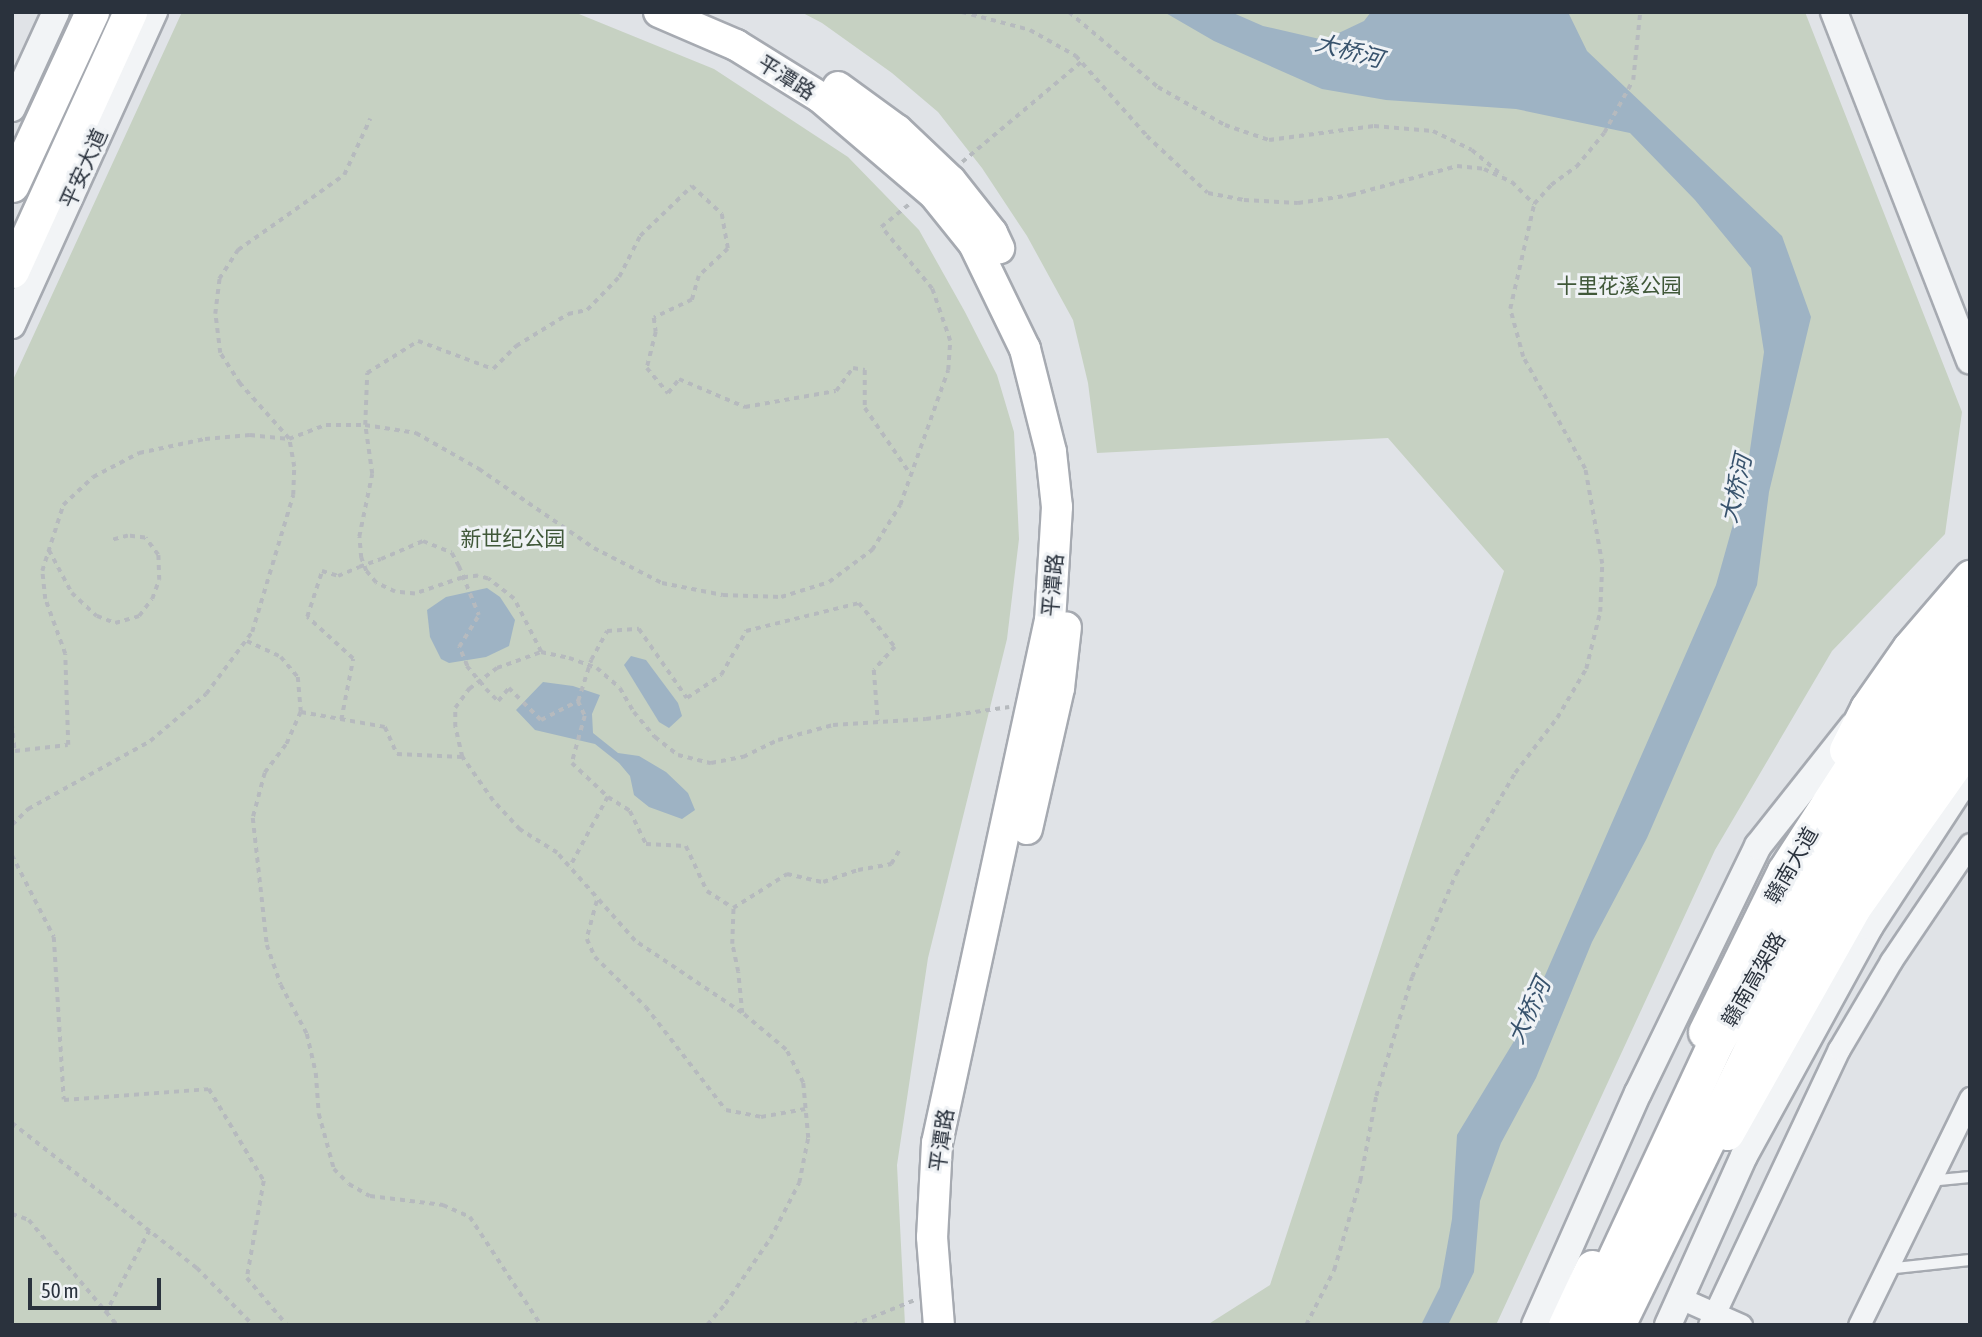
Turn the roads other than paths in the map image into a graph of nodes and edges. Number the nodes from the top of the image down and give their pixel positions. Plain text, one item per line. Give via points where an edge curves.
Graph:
1 (56, 12) edge
2 (92, 12) edge
3 (130, 12) edge
4 (154, 12) edge
5 (660, 12) edge
6 (706, 12) edge
7 (1833, 12) edge
8 (12, 108) edge
9 (937, 183) junction
10 (12, 184) edge
11 (12, 271) edge
12 (12, 325) edge
13 (1970, 360) edge
14 (1970, 577) edge
15 (1970, 594) edge
16 (1970, 622) edge
17 (1970, 663) edge
18 (1970, 703) edge
19 (1867, 708) junction
20 (1970, 744) edge
21 (1970, 764) edge
22 (1970, 773) edge
23 (1970, 844) edge
24 (1784, 871) junction
25 (1853, 909) junction
26 (1970, 1098) edge
27 (1970, 1177) edge
28 (1929, 1181) junction
29 (1970, 1260) edge
30 (1886, 1269) junction
31 (1680, 1298) junction
32 (1712, 1319) edge
33 (939, 1325) edge
34 (959, 1325) edge
35 (1535, 1325) edge
36 (1565, 1325) edge
37 (1584, 1325) edge
38 (1617, 1325) edge
39 (1637, 1325) edge
40 (1668, 1325) edge
41 (1741, 1325) edge
42 (1858, 1325) edge

1 - 8 street
2 - 10 main road
3 - 11 main road, 平安大道
4 - 12 street, 平安大道
5 - 9 main road, 平潭路 via 736,45 820,97
6 - 9 main road, 平潭路 via 751,32 897,130
7 - 13 street
9 - 33 main road, 平潭路 via 974,244 1029,362 1051,452 1057,506 1050,620 937,1143 932,1237
9 - 34 main road, 平潭路 via 992,233 1044,343 1057,382 1075,503 1059,688 955,1148 951,1235
14 - 19 main road via 1909,648
15 - 19 street
16 - 24 main road, 赣南大道 via 1854,763
17 - 37 highway, 赣南高架路 via 1825,855 1717,1040
18 - 38 highway, 赣南高架路 via 1855,864 1800,957
19 - 24 main road
19 - 35 street via 1758,846 1638,1093
20 - 25 main road
21 - 25 main road
22 - 31 street via 1870,926 1744,1156
23 - 32 street via 1891,961 1839,1049
24 - 36 main road, 赣南大道
25 - 39 main road via 1723,1141
26 - 28 street
27 - 28 lane
28 - 30 street
29 - 30 lane
30 - 42 street
31 - 32 street
31 - 40 street
32 - 41 street

